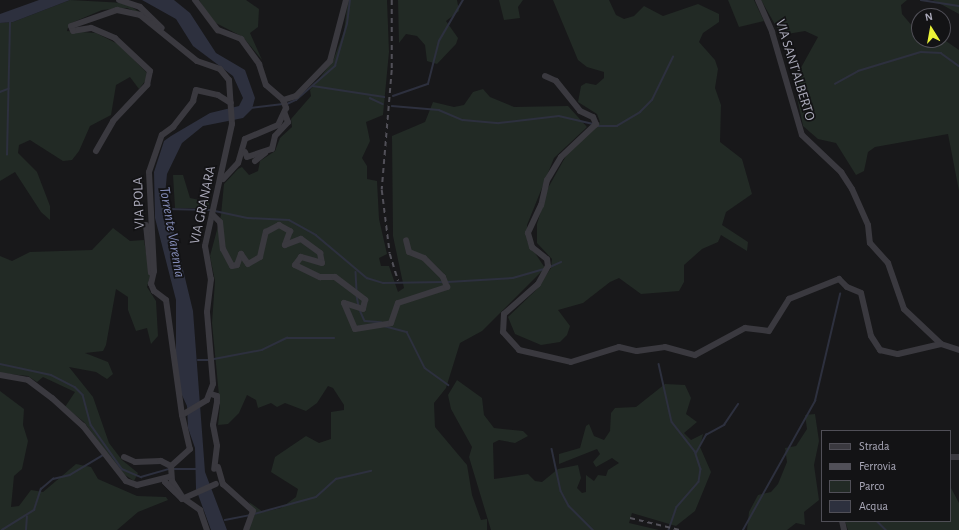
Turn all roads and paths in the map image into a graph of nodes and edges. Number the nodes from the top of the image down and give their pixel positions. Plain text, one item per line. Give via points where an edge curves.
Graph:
1 (119, 0) edge
2 (195, 0) edge
3 (346, 0) edge
4 (758, 0) edge
5 (177, 43) junction
6 (545, 76) dead end
7 (231, 103) junction
8 (285, 106) junction
9 (96, 151) dead end
10 (245, 152) dead end
11 (267, 152) junction
12 (255, 161) dead end
13 (221, 182) junction
14 (212, 214) junction
15 (146, 224) dead end
16 (406, 240) dead end
17 (152, 277) junction
18 (941, 344) junction
19 (959, 350) edge
20 (0, 375) edge
21 (211, 394) junction
22 (183, 414) junction
23 (124, 457) dead end
24 (170, 466) junction
25 (170, 476) junction
26 (221, 482) junction
27 (178, 491) junction
28 (207, 530) edge
29 (246, 530) edge

1 - 5 street via 146,11
2 - 8 street via 204,16 218,30 241,39 259,64 266,85
3 - 8 street via 330,61
4 - 18 street, VIA SANT'ALBERTO via 772,32 802,135 841,172 852,189 868,225 872,246 888,263 904,309
5 - 7 street, VIA GRANARA via 197,61 220,69 229,80
5 - 9 street via 140,15 127,11 94,16 69,28 73,32 91,28 105,33 126,47 150,71 147,85 113,121
6 - 18 street via 556,81 580,111 593,117 596,124 561,157 547,180 541,205 528,233 532,247 547,259 548,266 538,284 504,314 503,332 519,350 571,362 619,347 637,351 665,347 695,355 745,328 769,331 789,299 839,278 847,287 861,292 871,336 880,350 898,354
7 - 13 street, VIA GRANARA via 232,124
7 - 17 street, VIA POLA via 202,89 192,94 193,101 173,127 162,135 149,172
8 - 11 street via 288,122 275,136 272,149
8 - 13 street via 278,125 246,140 238,164
10 - 11 street via 247,157
11 - 12 street
13 - 14 street, VIA GRANARA
14 - 16 street via 220,222 223,249 232,266 237,265 241,254 248,264 260,257 266,232 279,225 290,231 285,245 301,239 320,253 322,263 301,257 295,265 320,277 335,277 365,300 366,305 361,309 344,303 355,329 391,323 398,303 447,287 443,277 424,258 410,252
14 - 21 street, VIA GRANARA via 205,246 211,279 207,312 212,353
15 - 17 street, VIA POLA
17 - 22 street, VIA POLA via 154,291 166,300
18 - 19 street, VIA SANT'ALBERTO
20 - 25 street via 28,380 52,398 83,426 126,481 137,484
21 - 22 street via 203,404
21 - 26 street via 217,396 218,402 213,425 217,446 216,468
22 - 24 street via 190,449
23 - 24 street via 136,462 161,461
24 - 25 street
25 - 27 street
26 - 27 street, bridge via 182,499 165,482
26 - 29 street via 253,511
27 - 28 street via 200,510

